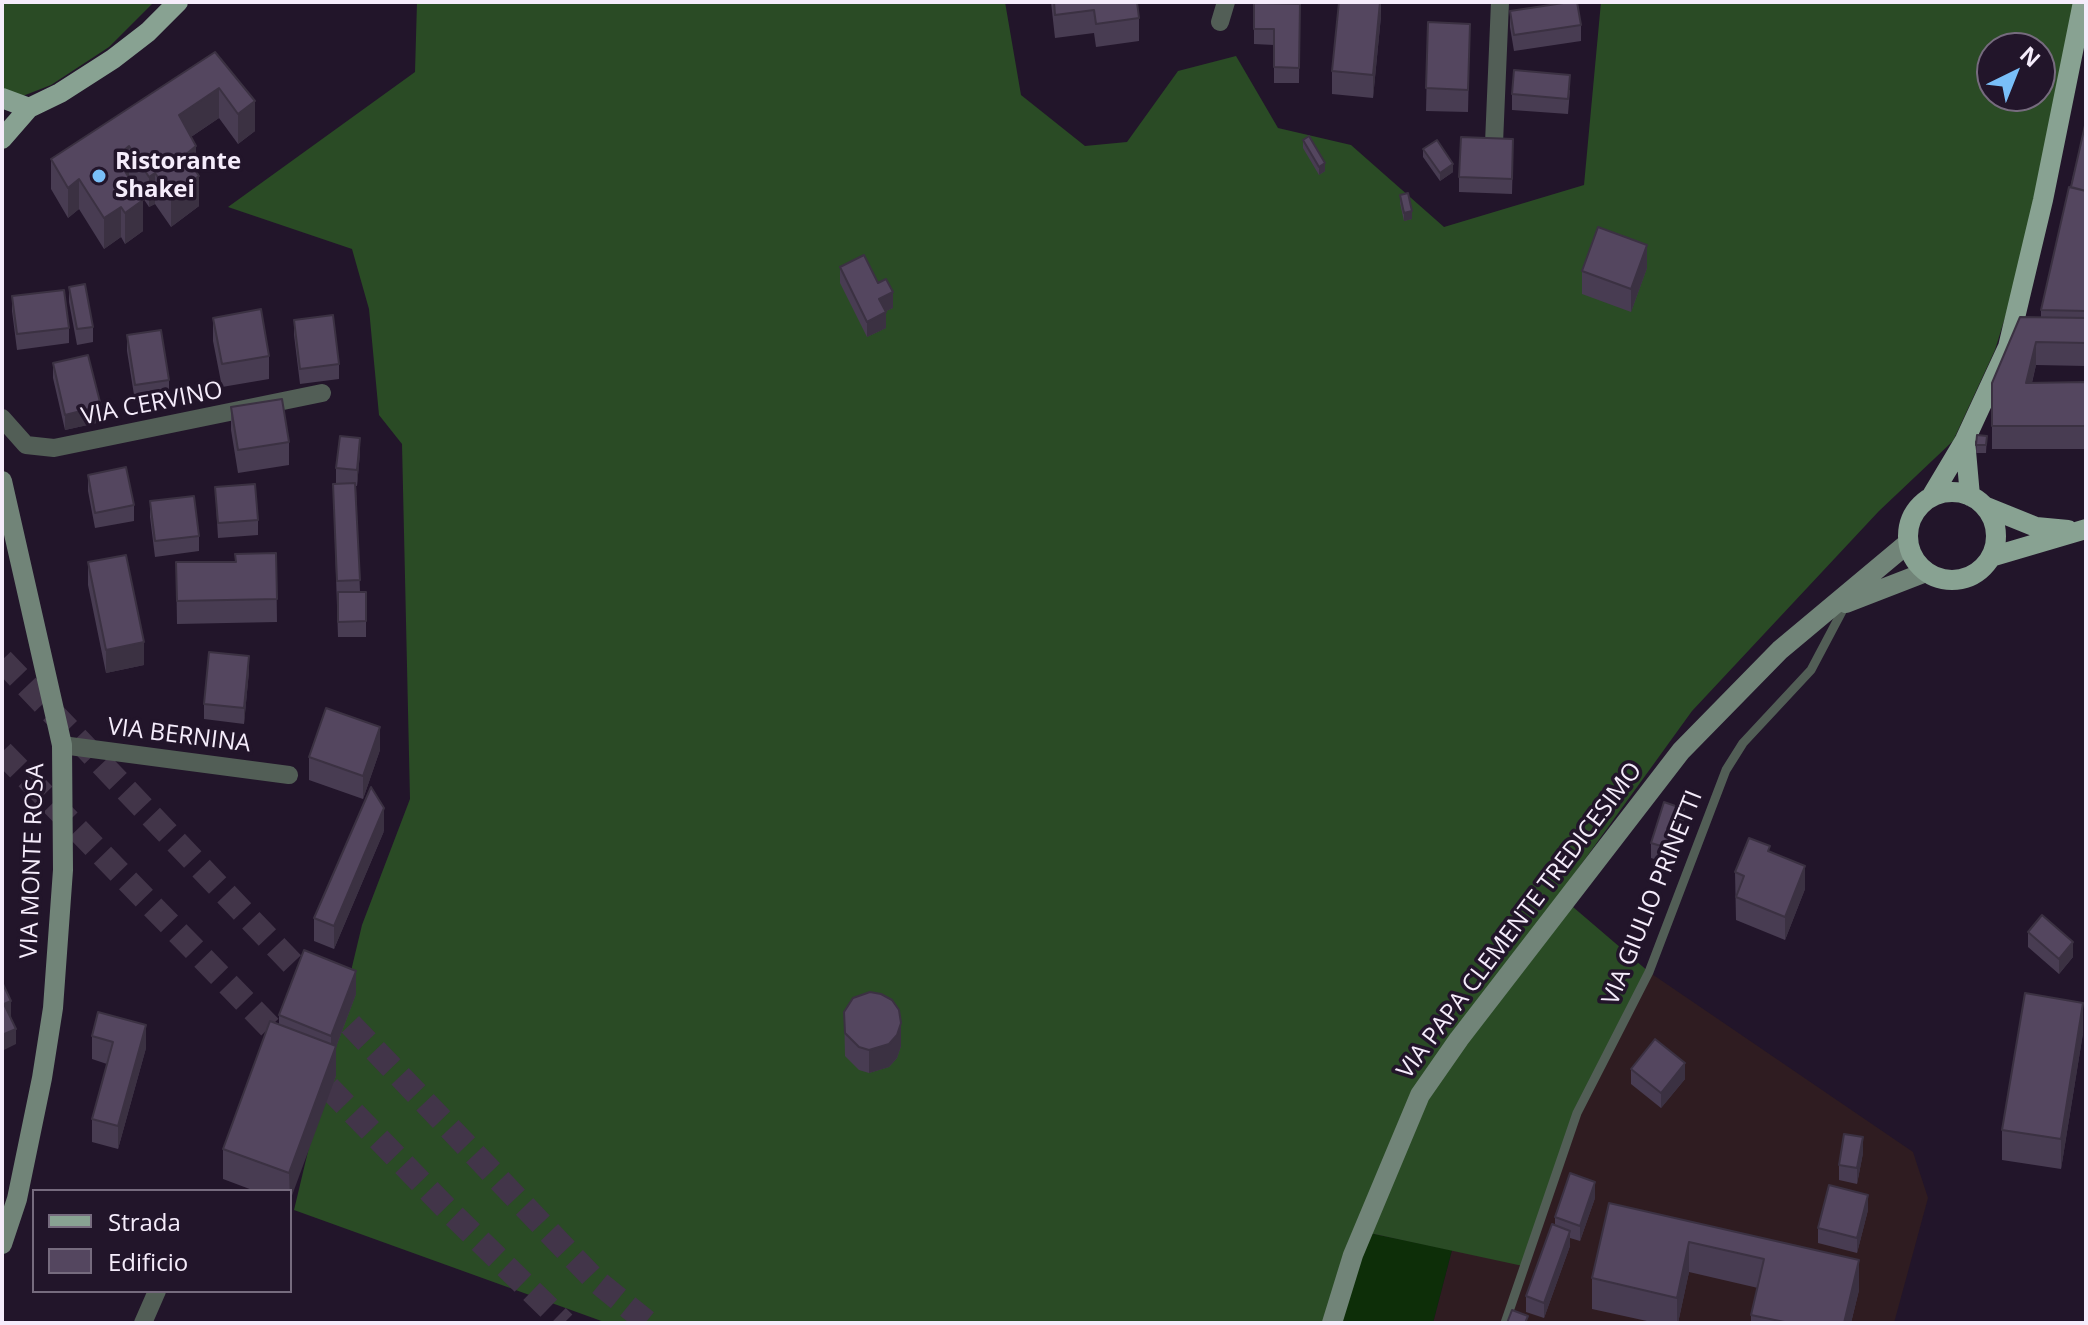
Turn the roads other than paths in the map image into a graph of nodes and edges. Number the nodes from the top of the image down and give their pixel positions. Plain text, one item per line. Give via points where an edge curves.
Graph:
1 (178, 2) edge
2 (1226, 2) edge
3 (1500, 2) edge
4 (2083, 2) edge
5 (1220, 22) dead end
6 (2, 98) edge
7 (29, 108) junction
8 (2, 139) edge
9 (1494, 143) edge
10 (322, 393) dead end
11 (2, 418) edge
12 (1965, 440) junction
13 (2, 483) edge
14 (1931, 497) junction
15 (1977, 501) junction
16 (2081, 530) edge
17 (1908, 543) junction
18 (1991, 557) junction
19 (1926, 572) junction
20 (1841, 604) junction
21 (62, 745) junction
22 (289, 775) dead end
23 (2, 1244) edge
24 (156, 1293) edge
25 (143, 1323) edge
26 (1332, 1323) edge
27 (1505, 1323) edge

1 - 7 main road via 113,59
2 - 5 street
3 - 9 street
4 - 12 main road via 2008,347
6 - 7 main road
7 - 8 main road
10 - 11 street, VIA CERVINO via 54,448 26,445
12 - 14 main road
12 - 15 main road
13 - 21 street, VIA MONTE ROSA
14 - 15 main road via 1952,492
14 - 17 main road via 1915,511
15 - 16 main road via 2036,527
15 - 18 main road via 1992,518 1996,534
16 - 18 main road
17 - 19 main road
17 - 20 street, VIA PAPA CLEMENTE TREDICESIMO
18 - 19 main road via 1981,570 1960,580
19 - 20 street, VIA PAPA CLEMENTE TREDICESIMO
20 - 26 street, VIA PAPA CLEMENTE TREDICESIMO via 1780,650 1681,751 1459,1039 1420,1095 1353,1255
20 - 27 lane, VIA GIULIO PRINETTI via 1811,670 1743,743 1726,770 1649,972 1577,1113
21 - 22 street, VIA BERNINA
21 - 23 street, VIA MONTE ROSA via 63,870 53,1008 22,1177
24 - 25 street

